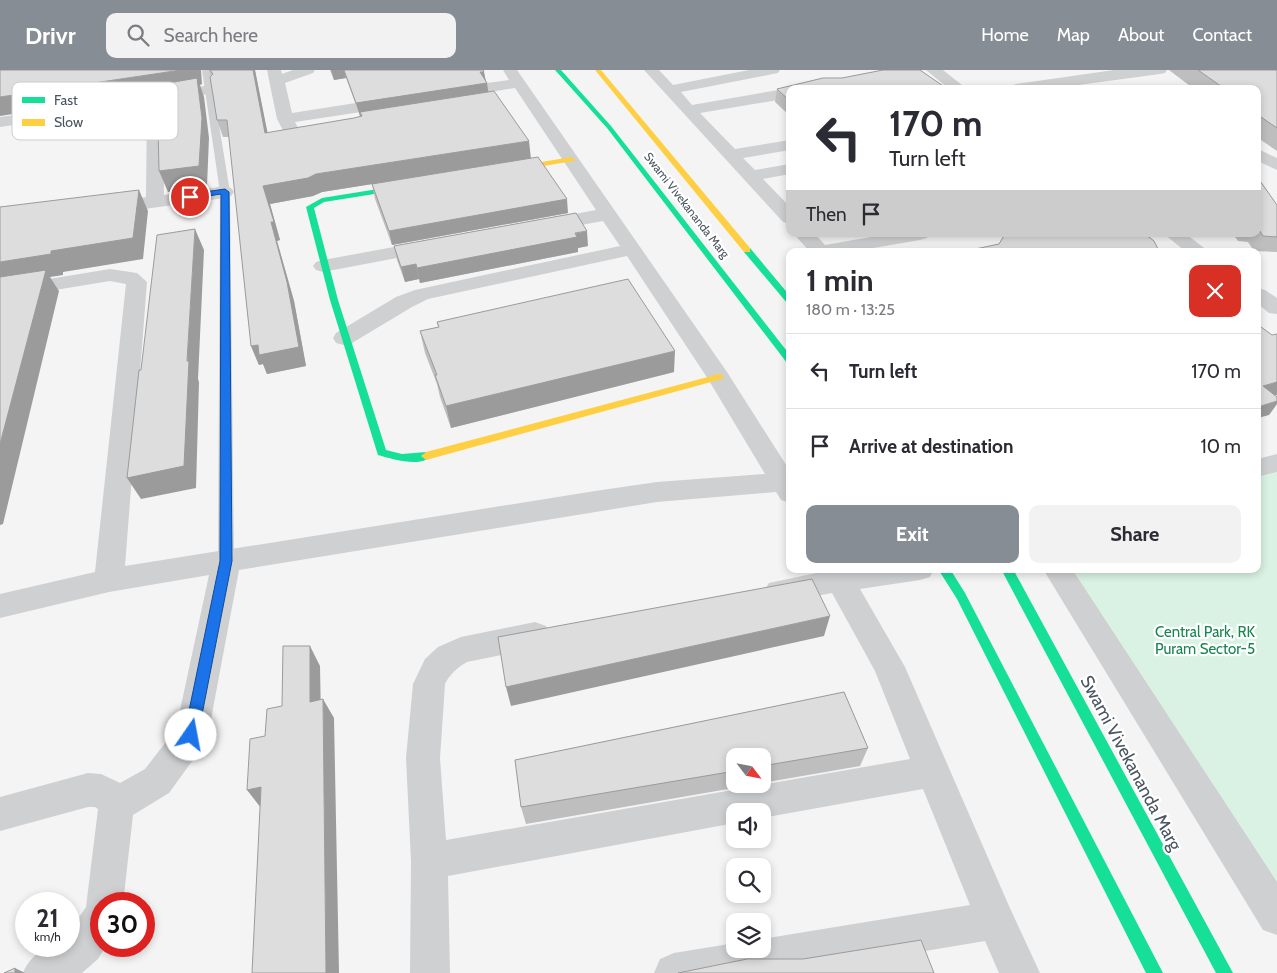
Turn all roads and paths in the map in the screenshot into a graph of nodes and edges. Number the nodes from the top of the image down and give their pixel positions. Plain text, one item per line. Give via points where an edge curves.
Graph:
1 (206, 70) edge
2 (308, 70) edge
3 (558, 70) edge
4 (598, 70) edge
5 (651, 70) edge
6 (773, 70) edge
7 (933, 70) edge
8 (1160, 70) edge
9 (1115, 72) edge
10 (275, 76) edge
11 (519, 83) edge
12 (954, 85) edge
13 (1039, 85) edge
14 (1138, 85) dead end
15 (209, 90) junction
16 (669, 90) junction
17 (786, 94) edge
18 (178, 95) edge
19 (432, 96) edge
20 (412, 99) edge
21 (451, 108) edge
22 (689, 110) junction
23 (403, 116) edge
24 (285, 118) junction
25 (155, 140) edge
26 (786, 146) edge
27 (731, 155) junction
28 (1261, 156) edge
29 (571, 159) junction
30 (1277, 165) edge
31 (786, 170) edge
32 (495, 172) edge
33 (751, 176) junction
34 (418, 184) edge
35 (225, 192) junction
36 (155, 202) junction
37 (116, 206) edge
38 (608, 214) junction
39 (786, 214) edge
40 (523, 230) edge
41 (807, 237) edge
42 (903, 237) edge
43 (1178, 237) edge
44 (447, 244) edge
45 (632, 248) junction
46 (819, 248) edge
47 (839, 248) edge
48 (1194, 248) edge
49 (323, 266) junction
50 (0, 293) edge
51 (786, 296) edge
52 (344, 338) junction
53 (786, 356) edge
54 (719, 377) junction
55 (1277, 463) edge
56 (1261, 467) edge
57 (786, 486) edge
58 (786, 488) edge
59 (226, 561) junction
60 (854, 573) edge
61 (947, 573) edge
62 (1010, 573) edge
63 (1060, 573) edge
64 (837, 574) edge
65 (109, 580) junction
66 (753, 595) edge
67 (0, 606) edge
68 (560, 630) edge
69 (932, 771) junction
70 (116, 805) junction
71 (0, 814) edge
72 (429, 861) junction
73 (105, 892) edge
74 (1277, 916) edge
75 (995, 920) junction
76 (90, 938) edge
77 (43, 973) edge
78 (430, 973) edge
79 (674, 973) edge
80 (1020, 973) edge
81 (1155, 973) edge
82 (1225, 973) edge

1 - 15 lane
2 - 10 street
3 - 53 street, Swami Vivekananda Marg via 609,126
4 - 51 street, Swami Vivekananda Marg
5 - 16 street
6 - 16 street
7 - 12 street
8 - 9 street
9 - 13 street
9 - 14 street
10 - 24 street
11 - 19 street
11 - 21 street
11 - 29 street
15 - 18 street
15 - 35 lane
16 - 22 street
17 - 22 street
20 - 24 street
22 - 27 street
23 - 24 street via 295,133
25 - 36 street
26 - 27 street
27 - 33 street
28 - 30 street
29 - 32 street
29 - 38 street
31 - 33 street
33 - 39 street
34 - 49 street via 312,204
35 - 36 street
35 - 59 lane
36 - 37 street
38 - 40 street
38 - 45 street
41 - 46 street
42 - 47 street
43 - 48 street
44 - 49 street
45 - 52 street via 422,294
45 - 54 street
49 - 52 street
50 - 65 street via 110,275 130,277 137,282
52 - 54 street via 382,452 405,460
54 - 57 street
55 - 56 street
58 - 59 street via 634,495
59 - 65 street
59 - 70 street via 191,735 157,781
60 - 64 street
61 - 81 street
62 - 82 street, Swami Vivekananda Marg
63 - 74 street
64 - 66 street
64 - 69 street via 889,667
65 - 67 street
68 - 72 street via 461,650 436,669 429,684 423,758
69 - 72 street
69 - 75 street
70 - 71 street via 108,794 98,789
70 - 73 street
72 - 78 street
75 - 79 street
75 - 80 street
76 - 77 street via 68,961

